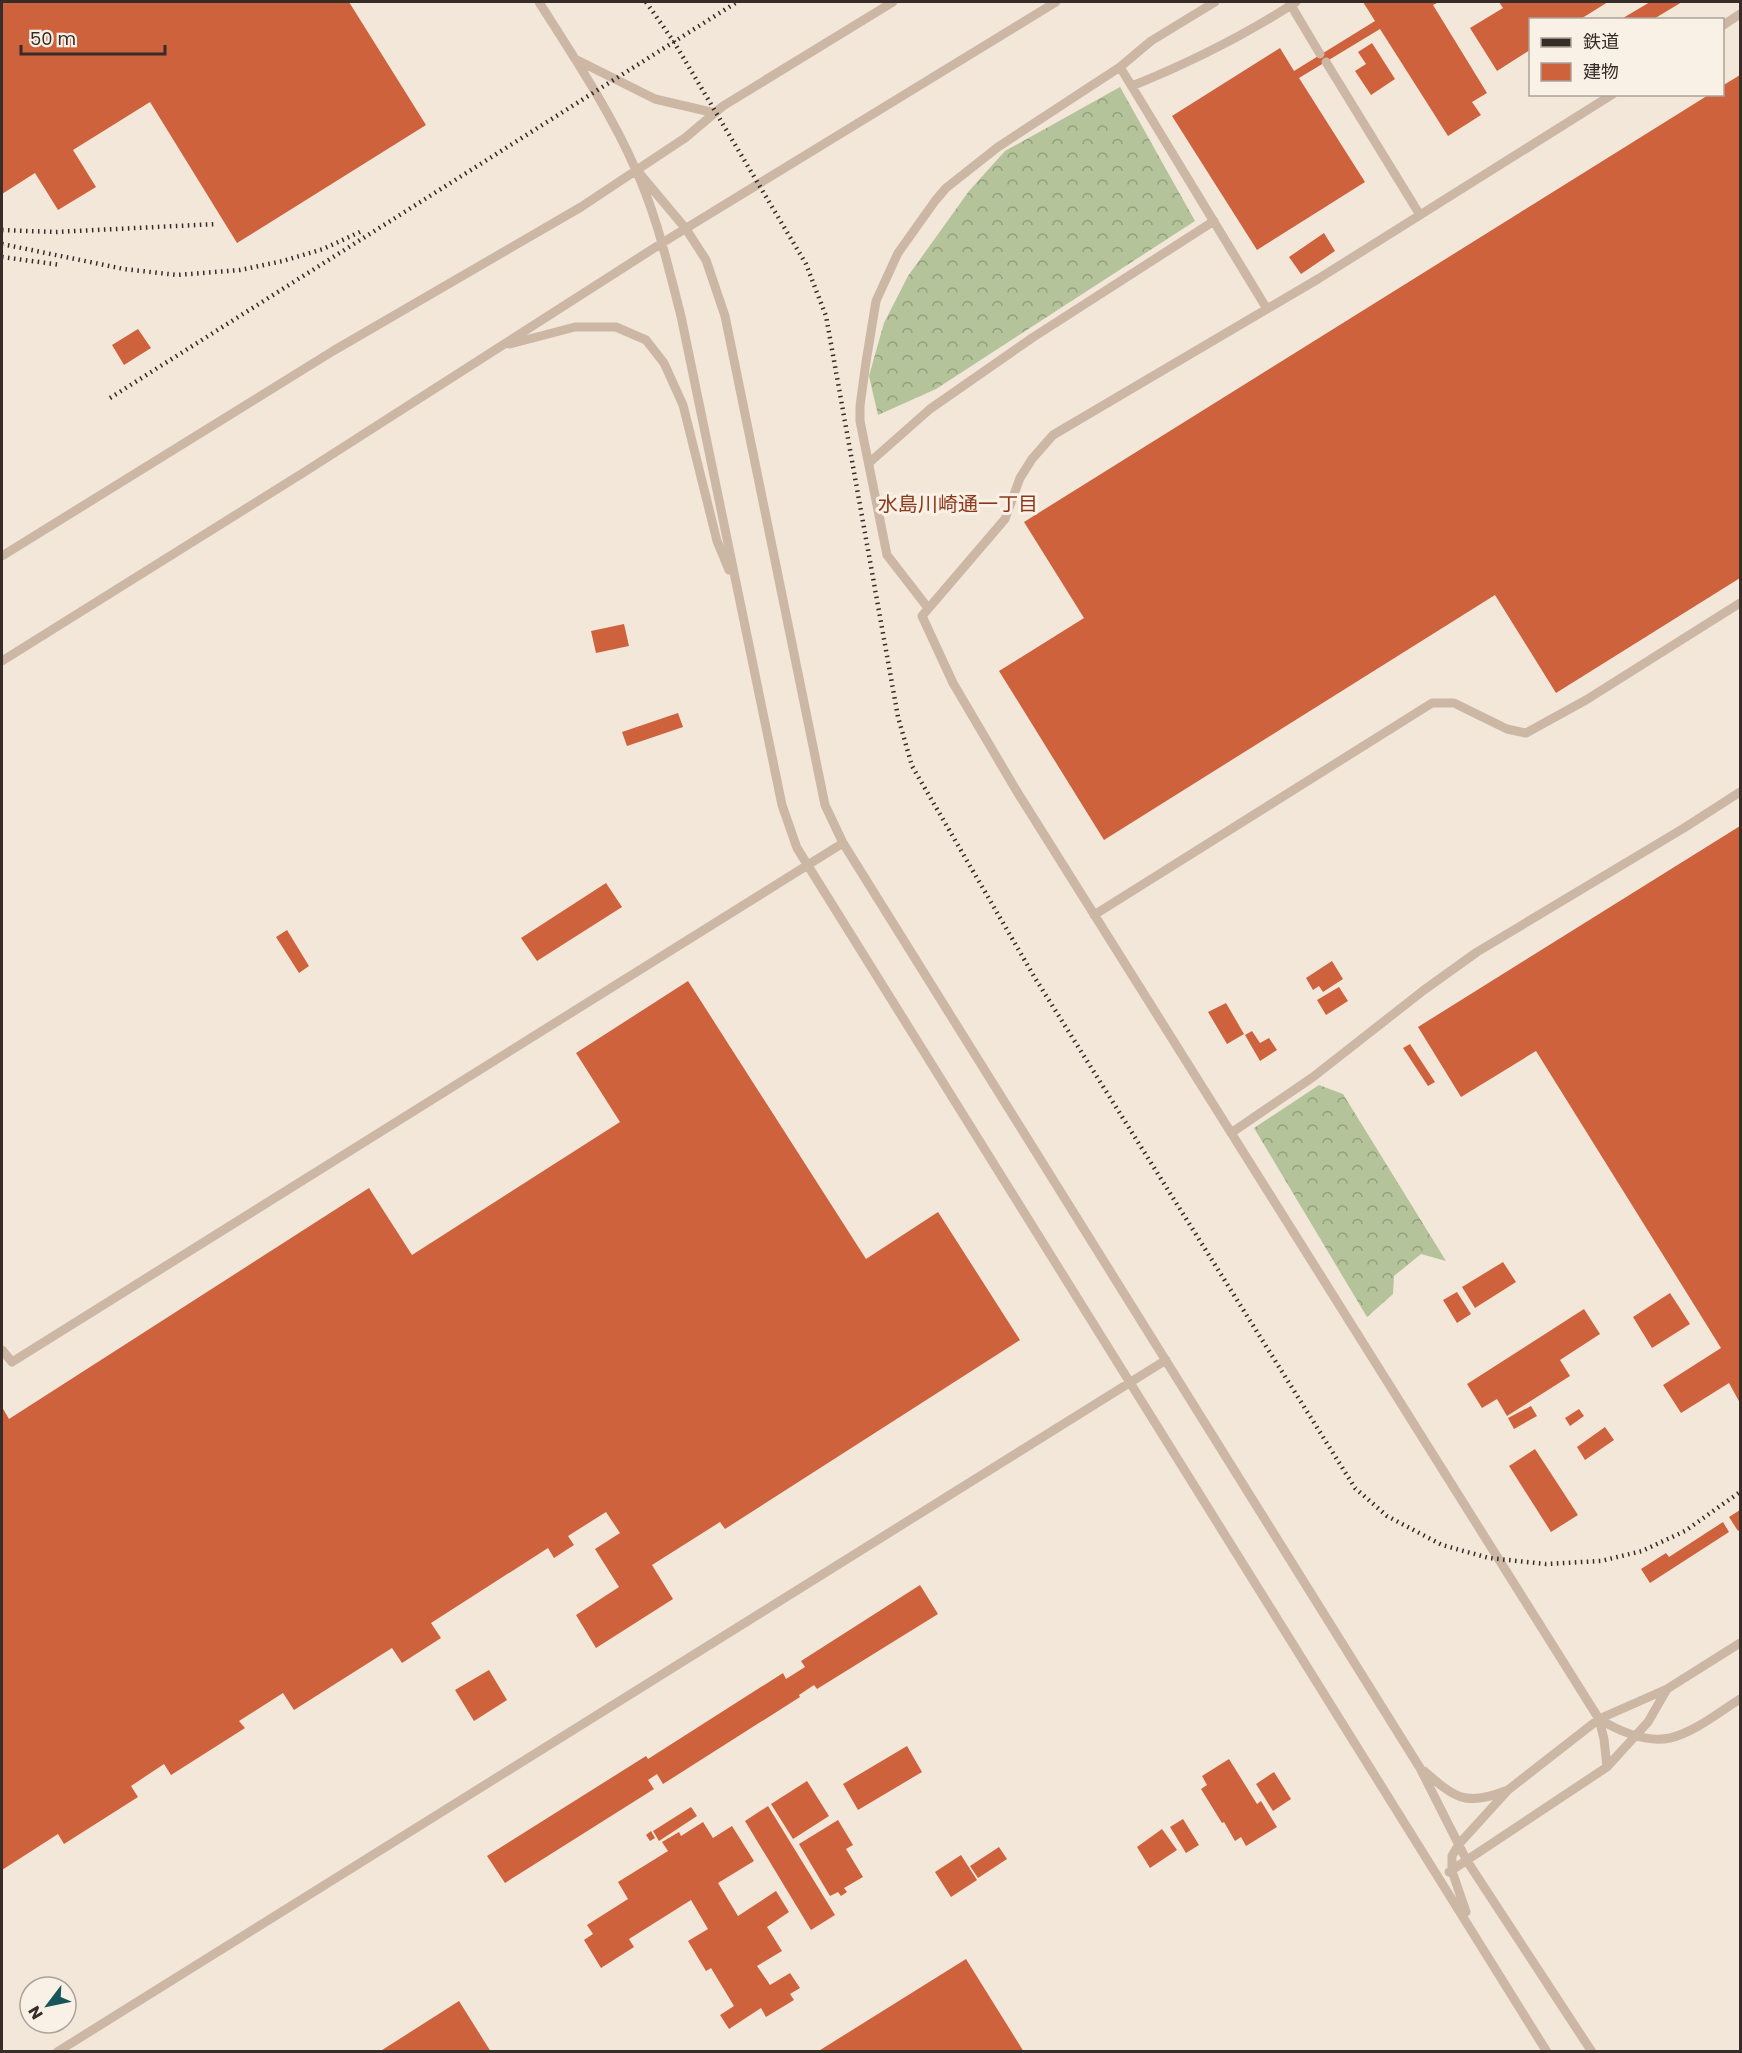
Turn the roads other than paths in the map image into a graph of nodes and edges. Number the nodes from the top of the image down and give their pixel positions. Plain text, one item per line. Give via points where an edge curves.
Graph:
1 (539, 2) edge
2 (892, 2) edge
3 (1056, 2) edge
4 (1215, 2) edge
5 (1292, 3) edge
6 (1740, 15) edge
7 (1724, 25) edge
8 (575, 59) junction
9 (1120, 67) junction
10 (1132, 86) junction
11 (1610, 96) edge
12 (715, 113) junction
13 (636, 170) junction
14 (1420, 215) junction
15 (1214, 221) junction
16 (686, 229) junction
17 (662, 243) junction
18 (1267, 309) junction
19 (503, 345) junction
20 (870, 462) junction
21 (2, 556) edge
22 (738, 595) junction
23 (1740, 603) edge
24 (928, 608) junction
25 (2, 661) edge
26 (1740, 792) edge
27 (843, 843) junction
28 (807, 866) junction
29 (1094, 915) junction
30 (1231, 1133) junction
31 (2, 1350) edge
32 (1167, 1360) junction
33 (1131, 1382) junction
34 (1740, 1643) edge
35 (1667, 1689) junction
36 (1740, 1699) edge
37 (1599, 1719) junction
38 (1635, 1735) junction
39 (1606, 1767) junction
40 (1420, 1768) junction
41 (1508, 1790) junction
42 (1459, 1844) junction
43 (1467, 1861) junction
44 (1452, 1870) junction
45 (1440, 1878) junction
46 (1476, 1936) junction
47 (57, 2052) edge
48 (1547, 2052) edge
49 (1592, 2052) edge

1 - 8 lane
2 - 12 lane
3 - 16 lane
4 - 9 lane via 1151,41
5 - 10 lane via 1173,70
5 - 14 lane
6 - 7 lane
8 - 12 lane via 655,99
8 - 13 lane
9 - 10 lane
9 - 20 lane via 958,178 935,201 898,253 876,301 860,406
10 - 15 lane
11 - 14 lane
12 - 13 lane
13 - 16 lane
13 - 17 lane
13 - 21 lane via 581,207 333,351
14 - 18 lane
15 - 18 lane
15 - 20 lane via 976,376 930,409
16 - 17 lane
16 - 27 lane via 706,260 725,316 825,805
17 - 19 lane
17 - 22 lane via 681,316
18 - 24 lane via 1053,435 1020,478 1005,519
19 - 22 lane via 575,327 616,327 646,340 664,363 683,405 717,541
19 - 25 lane
20 - 24 lane via 887,555
22 - 28 lane via 782,805
23 - 29 lane via 1526,733 1508,729 1454,703 1432,703
24 - 29 lane via 922,616 953,683
26 - 30 lane via 1477,952 1313,1077
27 - 28 lane
27 - 32 lane
28 - 31 lane via 12,1362
28 - 33 lane
29 - 30 lane
30 - 37 lane
32 - 33 lane
32 - 40 lane
33 - 45 lane
33 - 47 lane
34 - 35 lane
35 - 37 lane
35 - 38 lane via 1648,1722
36 - 38 lane via 1670,1738
37 - 38 lane
37 - 39 lane
37 - 41 lane
38 - 39 lane
39 - 43 lane
40 - 41 lane via 1448,1791 1470,1800
40 - 42 lane
41 - 42 lane
42 - 43 lane
42 - 44 lane via 1452,1856
43 - 44 lane
43 - 49 lane
44 - 45 lane
44 - 46 lane
45 - 46 lane
46 - 48 lane

